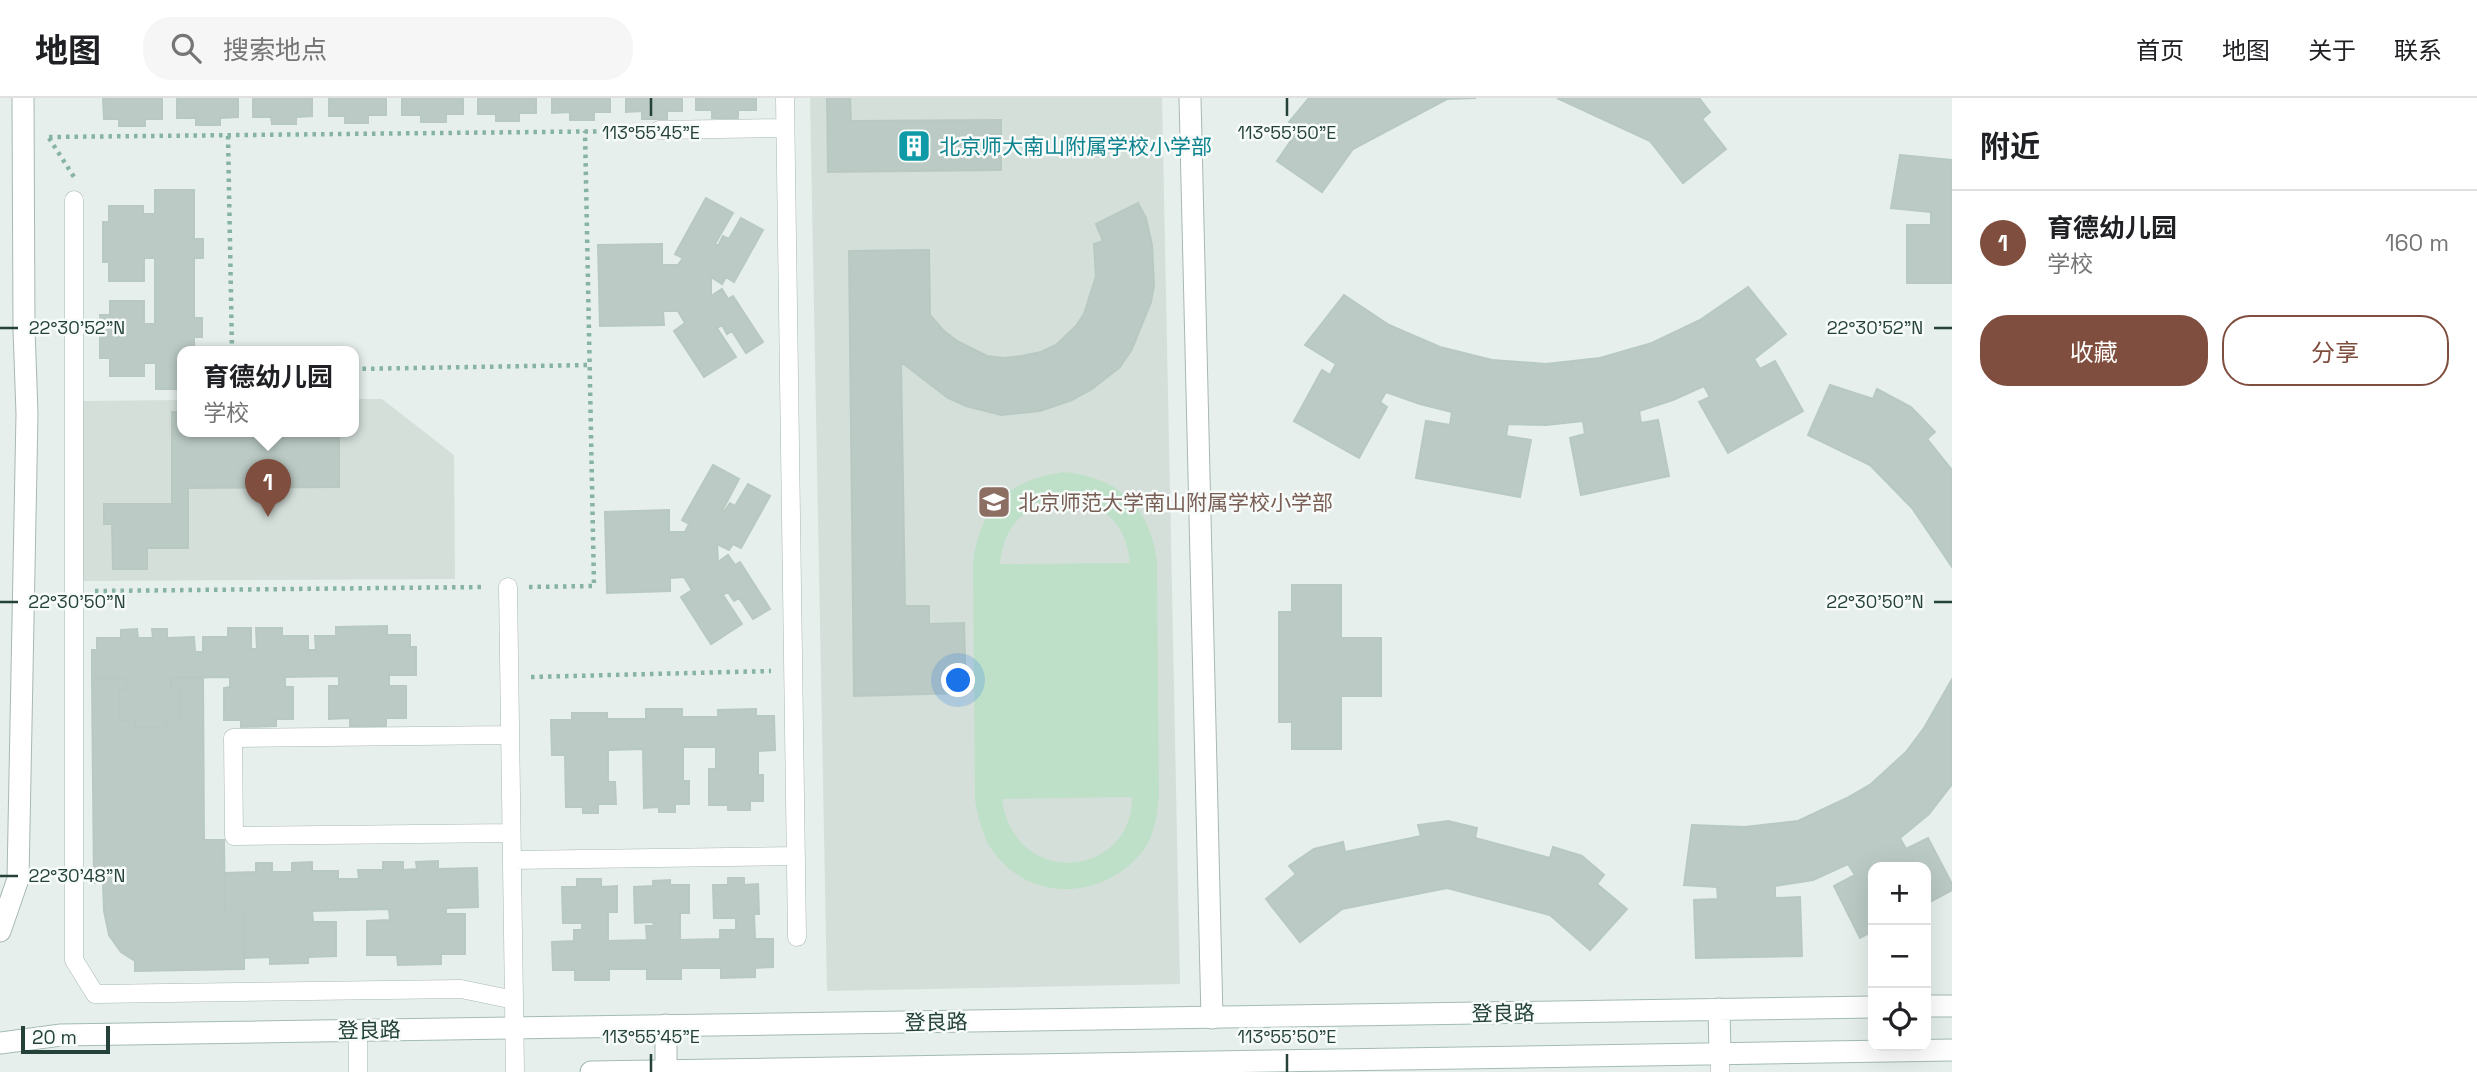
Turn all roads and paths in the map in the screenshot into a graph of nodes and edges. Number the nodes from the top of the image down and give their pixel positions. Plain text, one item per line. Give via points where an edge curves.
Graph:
1 (23, 98) edge
2 (785, 98) edge
3 (1190, 98) edge
4 (785, 128) junction
5 (659, 130) joint
6 (586, 131) junction
7 (228, 136) junction
8 (74, 200) joint
9 (232, 346) edge
10 (590, 365) junction
11 (359, 369) edge
12 (508, 587) junction
13 (73, 591) junction
14 (793, 671) junction
15 (509, 677) junction
16 (510, 735) junction
17 (511, 833) junction
18 (796, 856) junction
19 (512, 860) junction
20 (0, 930) edge
21 (797, 937) dead end
22 (514, 1000) junction
23 (1931, 1006) edge
24 (1952, 1006) edge
25 (1868, 1007) edge
26 (1719, 1009) junction
27 (1212, 1018) junction
28 (666, 1025) junction
29 (514, 1028) junction
30 (358, 1030) junction
31 (0, 1043) edge
32 (1952, 1050) edge
33 (1720, 1064) edge
34 (358, 1072) edge
35 (515, 1072) edge
36 (591, 1072) edge
37 (666, 1072) edge

1 - 20 street via 27,414 18,879
2 - 4 lane
3 - 27 street
4 - 5 lane
4 - 14 lane
5 - 6 path
6 - 7 path
6 - 10 path
7 - 8 path via 49,137 74,177
7 - 9 path
8 - 13 lane
10 - 11 path
10 - 12 path via 594,586
12 - 13 path
12 - 15 lane
13 - 22 lane via 74,960 95,994 461,989
14 - 15 path
14 - 18 lane
15 - 16 lane
16 - 17 lane
16 - 17 lane via 233,738 234,836
17 - 19 lane
18 - 19 lane
18 - 21 lane
19 - 22 lane
22 - 29 lane
23 - 24 street
25 - 26 street, 登良路
26 - 27 street, 登良路
26 - 33 street
27 - 28 street, 登良路
28 - 29 street, 登良路
28 - 37 street
29 - 30 street, 登良路
29 - 35 lane
30 - 31 street, 登良路 via 61,1035
30 - 34 lane
32 - 33 street
33 - 37 street
36 - 37 street

